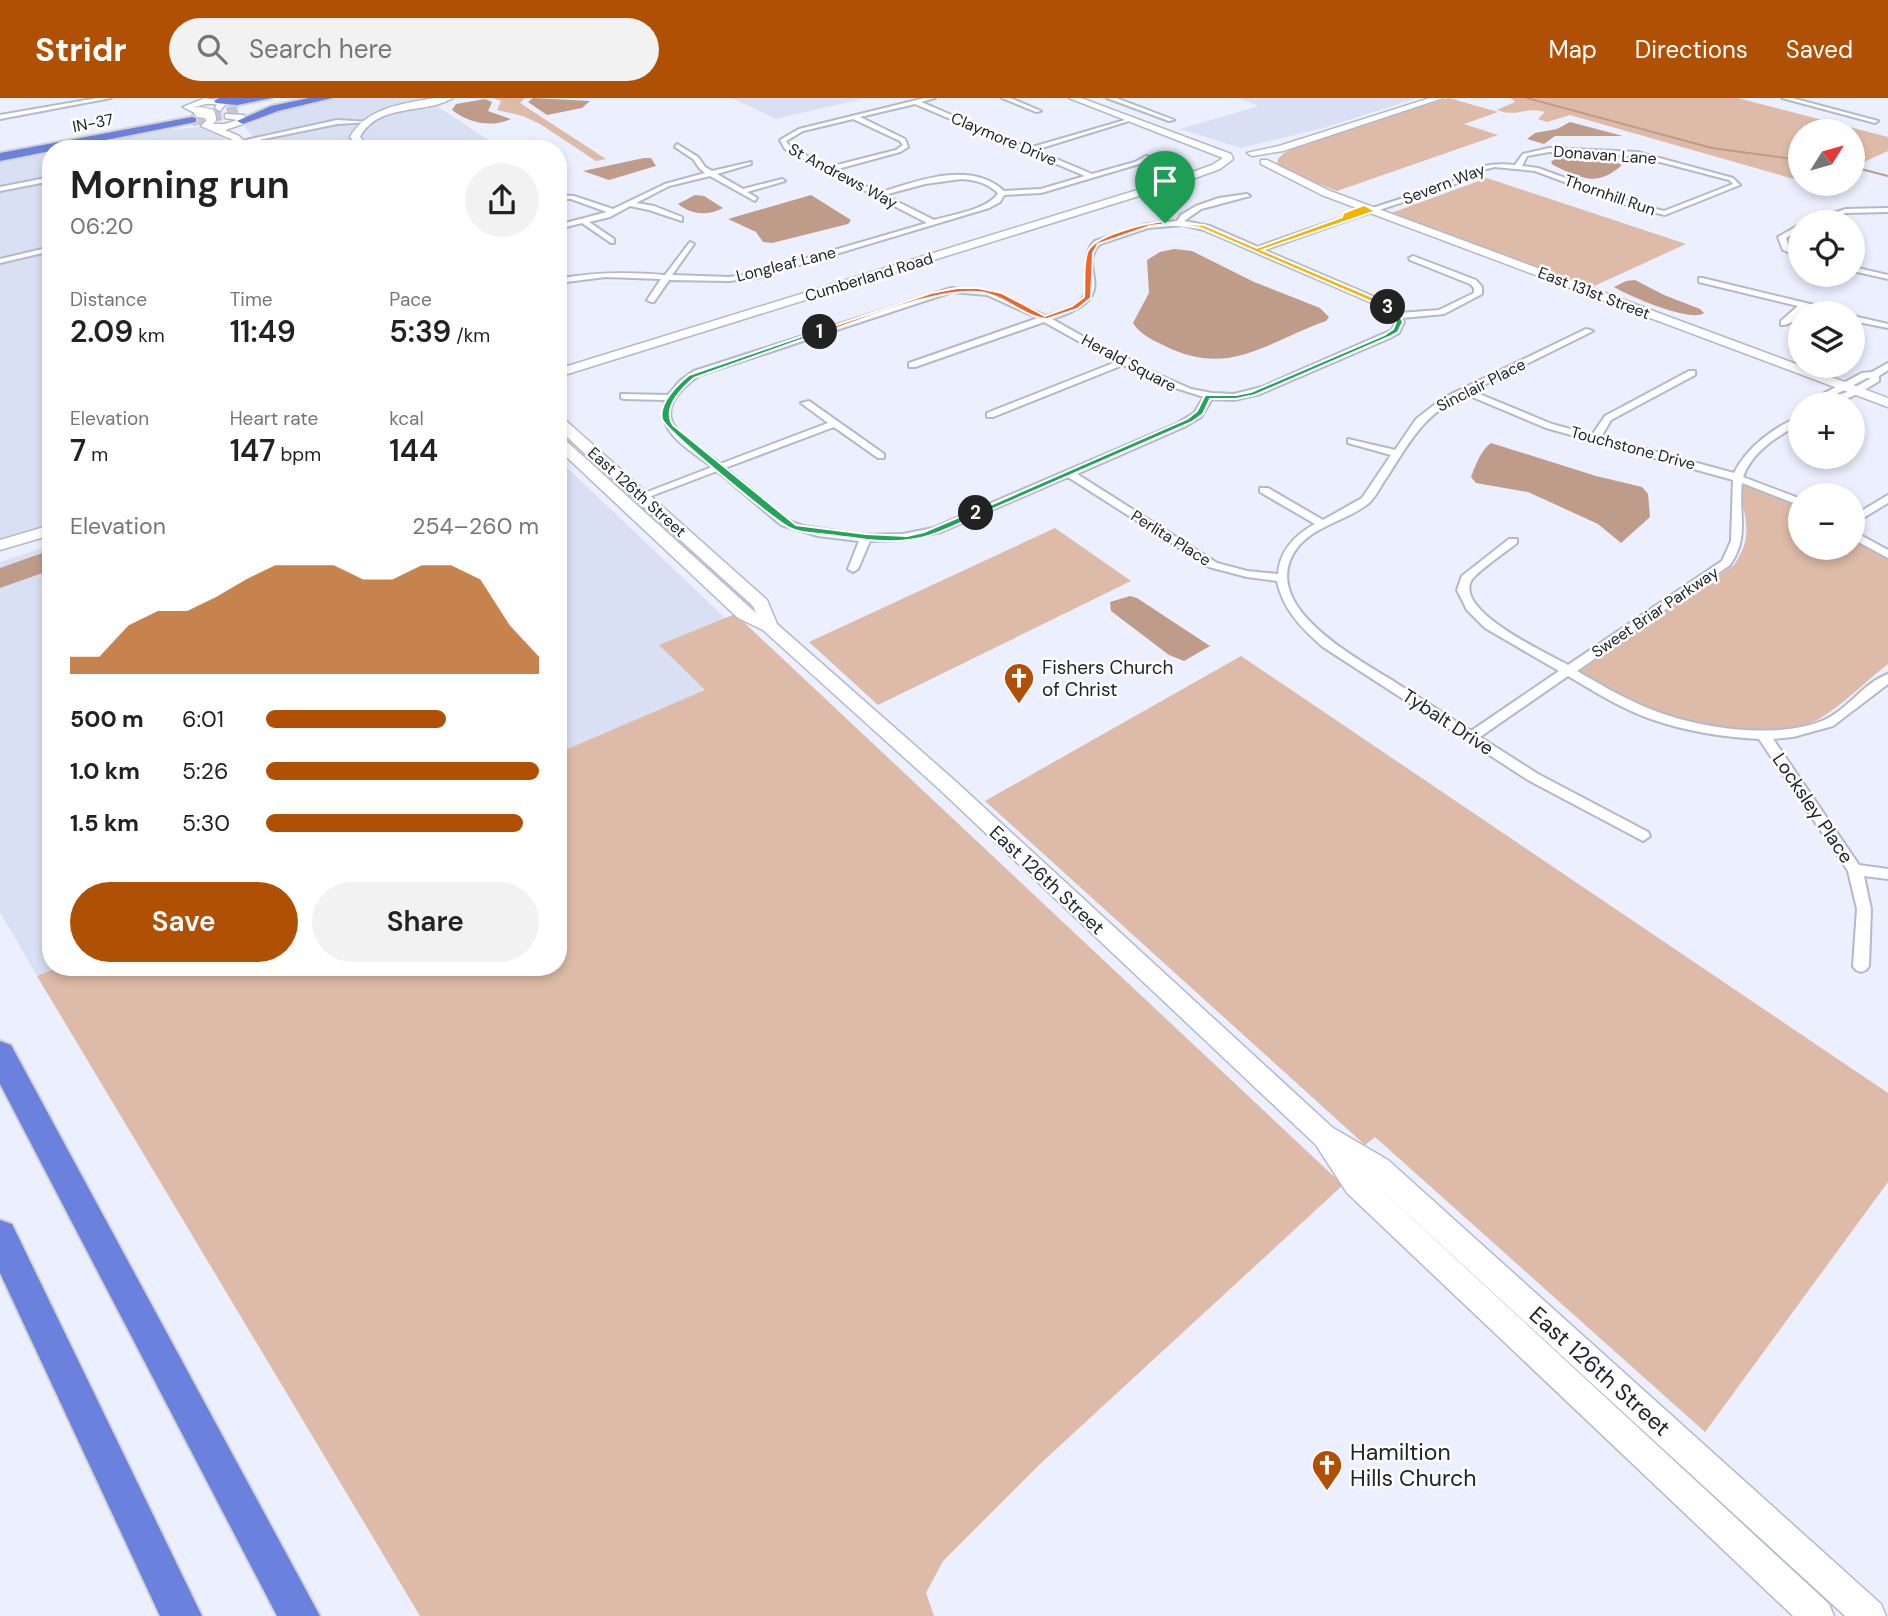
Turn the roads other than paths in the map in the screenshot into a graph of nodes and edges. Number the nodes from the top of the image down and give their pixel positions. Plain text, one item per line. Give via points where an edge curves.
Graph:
1 (108, 98) edge
2 (266, 98) edge
3 (286, 98) edge
4 (308, 98) edge
5 (326, 98) edge
6 (449, 98) edge
7 (932, 98) edge
8 (1005, 98) edge
9 (1073, 98) edge
10 (1110, 98) edge
11 (1439, 98) edge
12 (1785, 98) edge
13 (217, 102) edge
14 (915, 102) junction
15 (193, 109) edge
16 (1038, 111) dead end
17 (237, 116) junction
18 (0, 117) edge
19 (854, 117) junction
20 (1133, 120) junction
21 (1171, 120) dead end
22 (1875, 121) dead end
23 (367, 122) junction
24 (210, 124) junction
25 (1188, 139) junction
26 (63, 140) edge
27 (109, 140) edge
28 (239, 140) edge
29 (243, 140) edge
30 (258, 140) edge
31 (358, 140) edge
32 (42, 145) edge
33 (677, 146) dead end
34 (1280, 149) junction
35 (1029, 150) junction
36 (42, 152) edge
37 (1239, 154) junction
38 (0, 155) edge
39 (1148, 157) dead end
40 (749, 163) dead end
41 (1260, 164) junction
42 (1518, 166) junction
43 (829, 169) junction
44 (710, 173) junction
45 (1093, 177) junction
46 (1180, 180) junction
47 (42, 181) edge
48 (782, 181) dead end
49 (1736, 182) joint
50 (0, 189) edge
51 (742, 191) junction
52 (1002, 194) junction
53 (878, 195) junction
54 (1247, 196) dead end
55 (567, 198) edge
56 (755, 199) dead end
57 (628, 204) junction
58 (1370, 209) junction
59 (1888, 210) edge
60 (1865, 211) edge
61 (614, 212) junction
62 (679, 219) dead end
63 (583, 221) junction
64 (933, 223) junction
65 (1179, 223) junction
66 (567, 225) edge
67 (1788, 234) edge
68 (611, 241) dead end
69 (690, 244) dead end
70 (1788, 247) edge
71 (1257, 250) junction
72 (42, 251) edge
73 (1413, 258) dead end
74 (0, 261) edge
75 (1888, 266) edge
76 (1865, 272) edge
77 (668, 276) junction
78 (1885, 276) edge
79 (567, 279) edge
80 (1703, 279) dead end
81 (651, 300) dead end
82 (1788, 301) edge
83 (1397, 316) junction
84 (1045, 318) junction
85 (1788, 320) edge
86 (1865, 320) edge
87 (1784, 323) dead end
88 (1888, 326) edge
89 (1589, 331) dead end
90 (1126, 361) junction
91 (912, 365) dead end
92 (1888, 366) edge
93 (567, 370) edge
94 (1692, 373) dead end
95 (1849, 389) junction
96 (1465, 391) junction
97 (1846, 392) edge
98 (624, 396) dead end
99 (1208, 397) junction
100 (673, 398) junction
101 (806, 403) dead end
102 (1888, 404) edge
103 (990, 415) dead end
104 (835, 424) junction
105 (1788, 428) edge
106 (567, 429) edge
107 (1595, 438) junction
108 (1351, 441) dead end
109 (567, 449) edge
110 (1398, 454) junction
111 (881, 456) dead end
112 (718, 468) junction
113 (1069, 473) junction
114 (1738, 477) junction
115 (1264, 490) dead end
116 (642, 496) junction
117 (1788, 498) edge
118 (1888, 498) edge
119 (1865, 512) edge
120 (1324, 524) junction
121 (42, 533) edge
122 (866, 537) junction
123 (1513, 541) dead end
124 (1865, 541) edge
125 (0, 545) edge
126 (1888, 555) edge
127 (853, 569) dead end
128 (1283, 578) junction
129 (769, 626) junction
130 (1568, 671) junction
131 (1888, 678) edge
132 (1763, 735) junction
133 (1471, 737) junction
134 (1643, 836) dead end
135 (1855, 870) junction
136 (1888, 874) edge
137 (1861, 966) dead end
138 (0, 1054) edge
139 (1324, 1136) junction
140 (0, 1236) edge
141 (181, 1616) edge
142 (299, 1616) edge
143 (1816, 1616) edge
144 (1869, 1616) edge

1 - 18 street
2 - 13 highway
3 - 17 highway
4 - 17 highway
5 - 17 highway
6 - 23 main road via 398,109
7 - 14 street, St Andrews Way
8 - 16 street
9 - 20 main road
10 - 21 street
11 - 34 main road, Cumberland Road
12 - 22 street
13 - 15 main road
13 - 17 main road via 219,113
14 - 19 street, St Andrews Way
14 - 35 street, Claymore Drive
15 - 24 main road, bridge via 209,114
15 - 26 highway, IN-37
17 - 24 main road
17 - 29 main road via 235,130
19 - 43 street, St Andrews Way via 794,132 783,140 788,148
19 - 43 street via 903,139 906,146
20 - 25 main road
20 - 35 street
23 - 30 street via 337,122
23 - 31 main road via 357,131
24 - 27 highway
24 - 28 main road
25 - 37 main road
25 - 37 main road
32 - 38 highway, IN-37
33 - 44 street
34 - 37 main road, Cumberland Road
34 - 41 main road, Cumberland Road
35 - 45 street, Claymore Drive
36 - 38 highway
37 - 41 main road, East 131st Street
37 - 46 main road, Cumberland Road
37 - 46 main road, Cumberland Road via 1238,165
39 - 45 street
40 - 44 street
41 - 58 main road, East 131st Street
42 - 49 street, Donavan Lane via 1525,155 1549,150 1637,154
42 - 49 street, Thornhill Run via 1665,213
42 - 58 street, Severn Way via 1480,168 1447,186
43 - 53 street, St Andrews Way
44 - 51 street
44 - 57 street via 655,189
45 - 52 street via 1038,192
46 - 93 main road, Cumberland Road
47 - 50 street
48 - 51 street
51 - 56 street
52 - 53 street via 985,181 951,177
52 - 64 street, Longleaf Lane via 987,207
53 - 64 street, St Andrews Way
54 - 65 street via 1189,211
55 - 61 street
57 - 61 street
57 - 62 street
58 - 71 street, Severn Way
58 - 95 main road, East 131st Street
59 - 60 street
61 - 63 street
63 - 66 street
63 - 68 street
64 - 77 street, Longleaf Lane via 753,276
65 - 71 street via 1202,227
65 - 84 street via 1149,224 1096,243 1090,253 1087,298
67 - 70 street via 1782,237
69 - 77 street
71 - 83 street via 1382,304
72 - 74 street
73 - 83 street via 1473,282 1478,294 1441,312
75 - 78 street
76 - 78 street
77 - 79 street, Longleaf Lane via 592,275
77 - 81 street
80 - 82 street
83 - 99 street, Herald Square via 1399,325 1393,333 1260,391
84 - 90 street, Herald Square
84 - 91 street
84 - 100 street, Herald Square via 1000,295 957,290 704,370 682,383
85 - 87 street
86 - 88 street
89 - 96 street, Sinclair Place
90 - 99 street, Herald Square via 1182,391
90 - 103 street
92 - 95 street via 1874,375 1875,379
94 - 107 street via 1608,418
95 - 97 street
95 - 102 main road, East 131st Street
96 - 107 street, Touchstone Drive via 1531,420
96 - 110 street, Sinclair Place via 1424,415
98 - 100 street
99 - 113 street via 1189,421
100 - 112 street via 664,414 670,426
101 - 104 street
104 - 111 street
104 - 112 street
105 - 114 street via 1754,451
106 - 116 main road, East 126th Street
107 - 114 street, Touchstone Drive
108 - 110 street
109 - 129 main road, East 126th Street via 744,614
110 - 120 street, Sinclair Place via 1366,500
112 - 116 street
112 - 122 street via 794,527
113 - 122 street via 926,534
113 - 128 street, Perlita Place via 1213,565
114 - 117 street, Touchstone Drive
114 - 130 street, Sweet Briar Parkway via 1737,546 1731,558
115 - 120 street
116 - 129 main road, East 126th Street via 761,604
118 - 119 street
120 - 128 street, Sinclair Place via 1295,543 1284,562
121 - 125 main road
122 - 127 street
123 - 130 street via 1469,573 1465,600 1489,625
124 - 126 street
128 - 133 street, Tybalt Drive via 1288,601 1310,631
129 - 139 main road, East 126th Street
130 - 132 street via 1663,718 1701,729
130 - 133 street, Sweet Briar Parkway
131 - 132 street via 1829,723
132 - 135 street, Locksley Place
133 - 134 street, Tybalt Drive via 1533,777
135 - 136 street
135 - 137 street, Locksley Place via 1864,909
138 - 142 highway
139 - 143 main road, East 126th Street via 1356,1184
139 - 144 main road, East 126th Street via 1379,1169
140 - 141 highway

